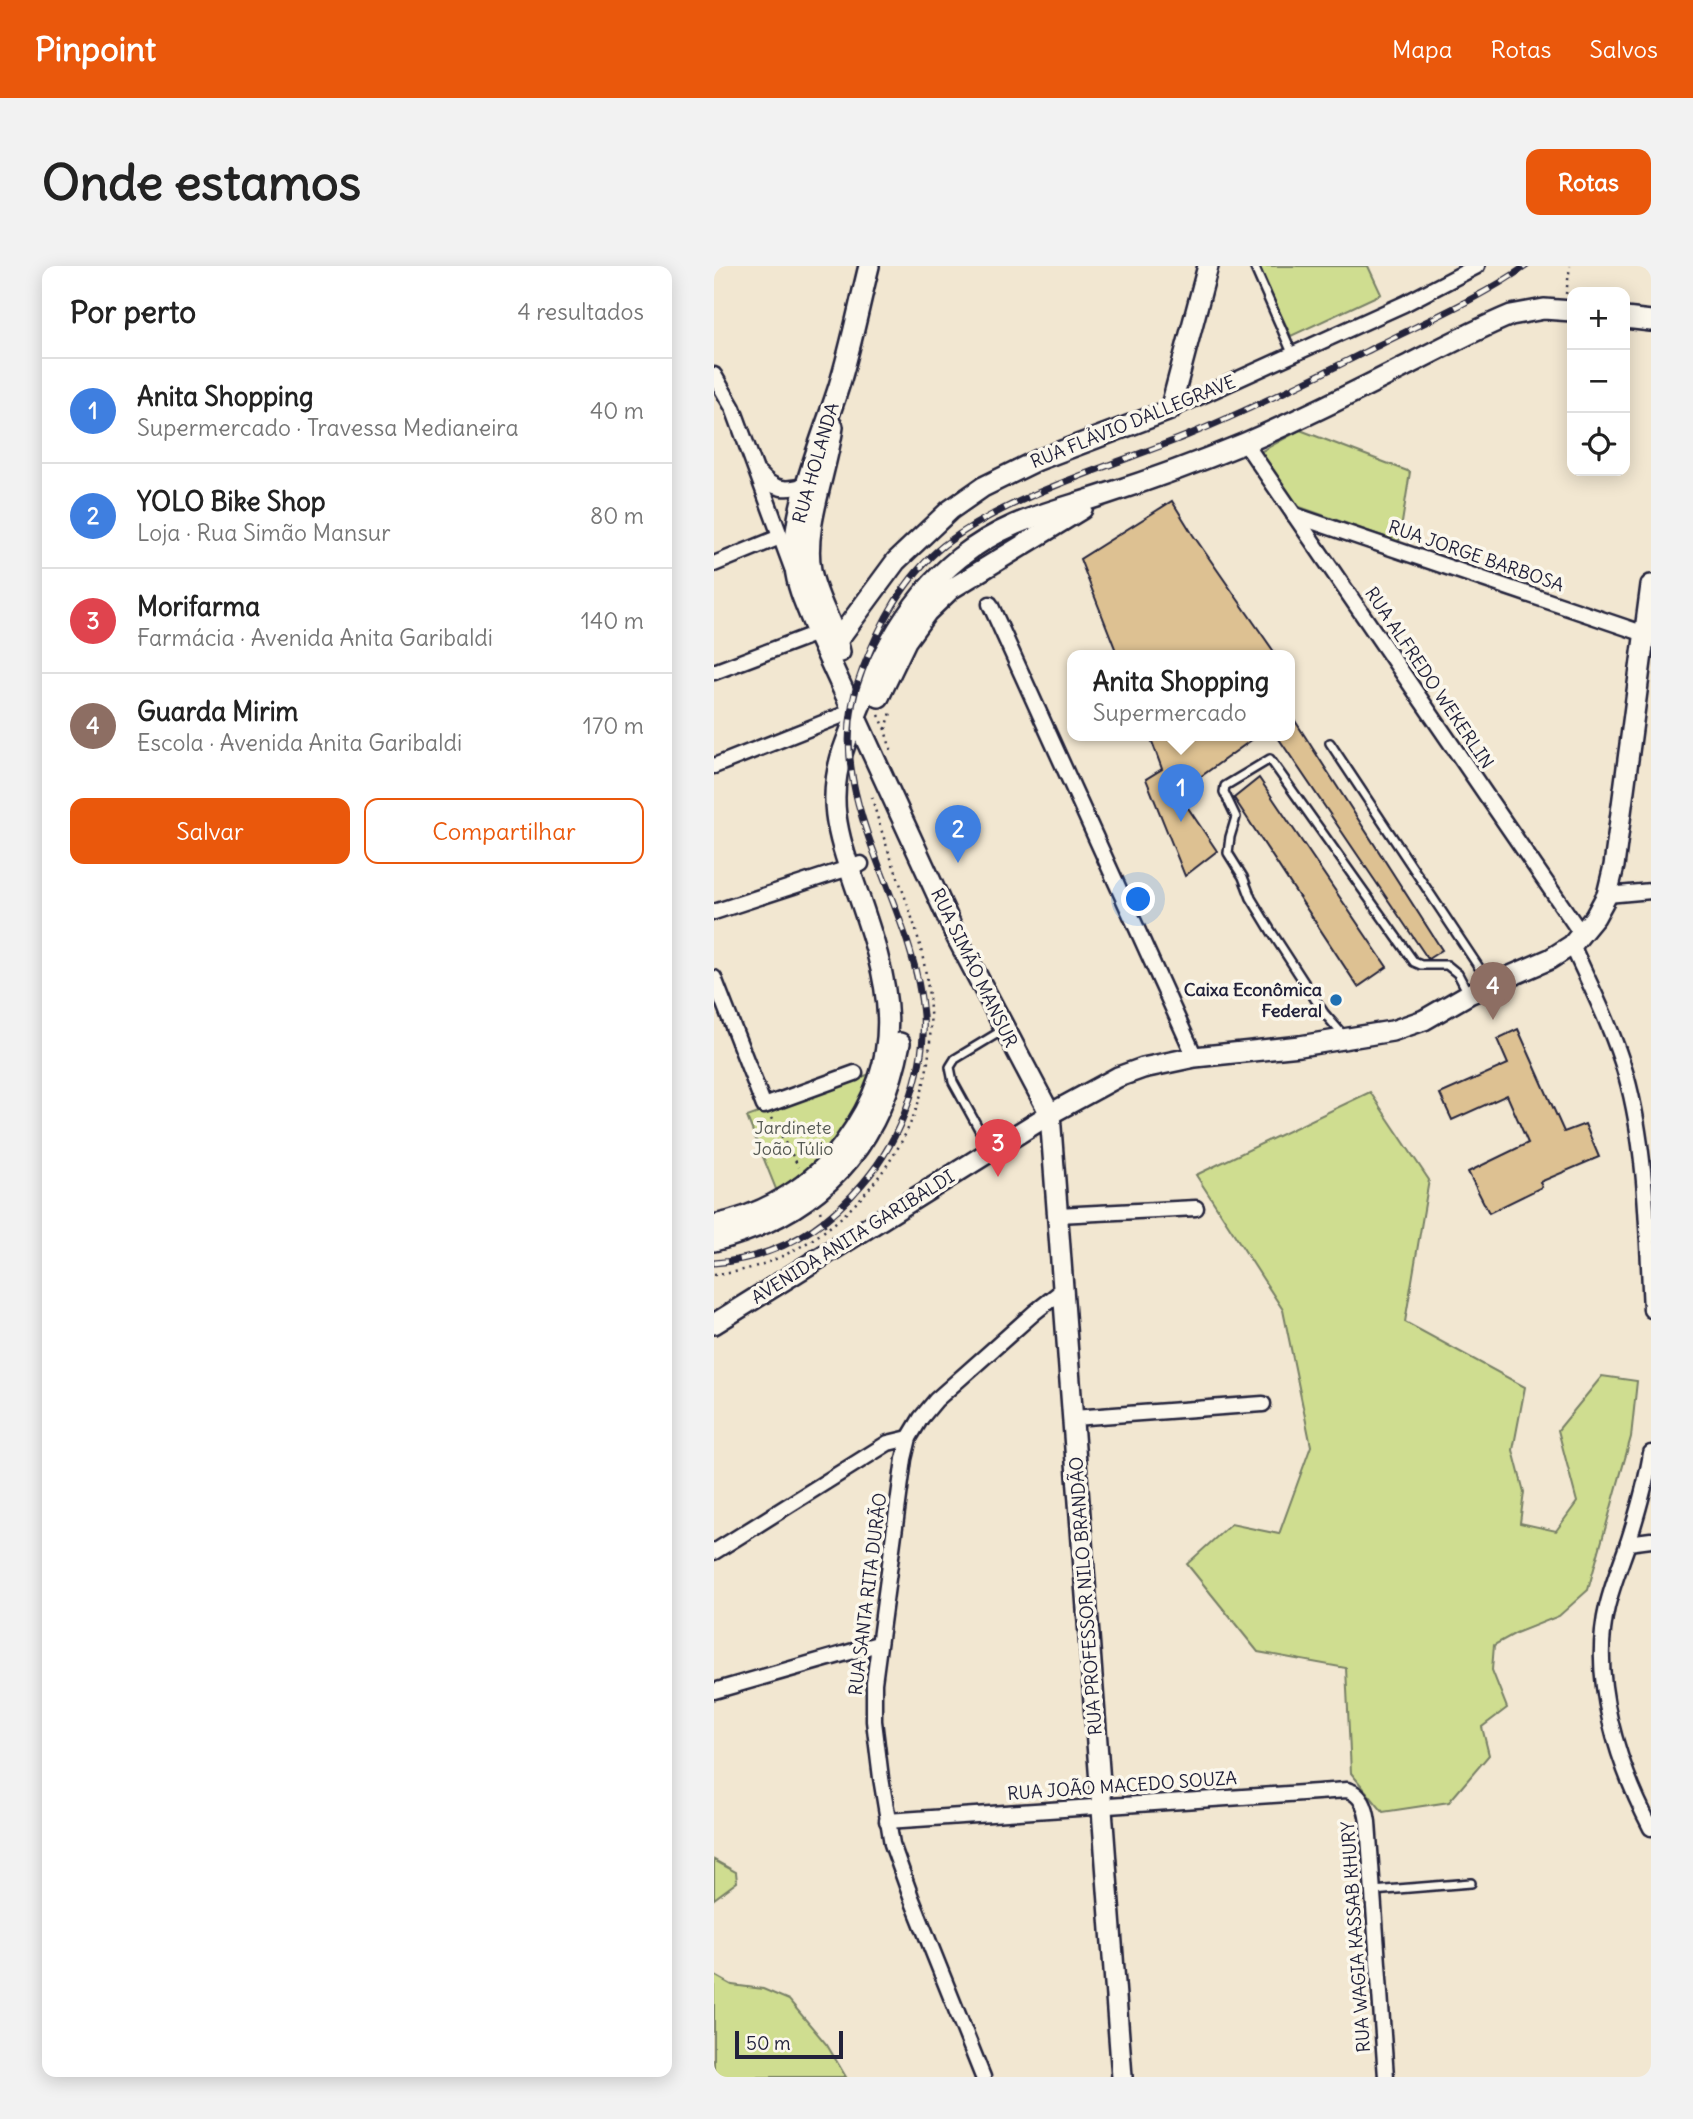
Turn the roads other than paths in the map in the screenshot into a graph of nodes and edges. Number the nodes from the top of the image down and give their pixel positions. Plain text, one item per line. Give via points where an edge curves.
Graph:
1 (869, 266) edge
2 (1208, 266) edge
3 (1254, 266) edge
4 (1477, 266) edge
5 (1567, 310) edge
6 (1630, 319) edge
7 (1651, 321) edge
8 (1293, 356) junction
9 (714, 375) edge
10 (839, 384) junction
11 (1170, 410) junction
12 (1245, 443) junction
13 (755, 468) junction
14 (808, 484) junction
15 (1104, 495) junction
16 (1294, 515) junction
17 (780, 537) junction
18 (714, 564) edge
19 (806, 582) junction
20 (1651, 584) edge
21 (990, 604) dead end
22 (817, 633) junction
23 (1644, 634) junction
24 (837, 641) junction
25 (714, 672) edge
26 (875, 674) junction
27 (845, 677) junction
28 (1644, 690) edge
29 (855, 716) junction
30 (1330, 743) dead end
31 (714, 766) edge
32 (855, 866) junction
33 (1651, 891) edge
34 (1607, 895) junction
35 (714, 912) edge
36 (1577, 940) junction
37 (714, 978) edge
38 (1490, 985) junction
39 (1469, 994) junction
40 (1004, 1030) junction
41 (1346, 1038) junction
42 (1195, 1057) junction
43 (855, 1073) dead end
44 (1050, 1114) junction
45 (992, 1151) junction
46 (1647, 1166) edge
47 (1196, 1208) dead end
48 (1058, 1215) junction
49 (714, 1225) edge
50 (714, 1241) edge
51 (1063, 1290) junction
52 (1651, 1310) edge
53 (714, 1324) edge
54 (1263, 1404) dead end
55 (1073, 1418) junction
56 (909, 1438) junction
57 (1651, 1453) edge
58 (1651, 1540) edge
59 (1628, 1543) junction
60 (714, 1552) edge
61 (878, 1644) junction
62 (714, 1691) edge
63 (1359, 1796) joint
64 (1102, 1807) junction
65 (887, 1821) junction
66 (1651, 1828) edge
67 (1471, 1883) dead end
68 (1373, 1891) junction
69 (983, 2077) edge
70 (1122, 2077) edge
71 (1386, 2077) edge

1 - 10 main road, RUA HOLANDA
2 - 11 main road
3 - 8 lane
4 - 8 street, RUA FLÁVIO DALLEGRAVE
5 - 12 main road via 1527,310 1511,315
6 - 7 main road
8 - 11 street, RUA FLÁVIO DALLEGRAVE
9 - 13 street, RUA SIMÃO MANSUR via 733,408
10 - 14 main road, RUA HOLANDA
10 - 19 main road, RUA HOLANDA
11 - 24 main road, RUA FLÁVIO DALLEGRAVE via 1038,460 983,487 950,510 896,561
12 - 15 main road
12 - 16 street, RUA ALFREDO WEKERLIN
13 - 14 street via 765,480 784,490
13 - 17 street, RUA SIMÃO MANSUR
14 - 19 main road, RUA HOLANDA via 796,536 795,568
15 - 26 main road via 1015,523 956,560 911,607
15 - 29 main road via 951,589 927,612
16 - 23 street, RUA JORGE BARBOSA
16 - 36 street, RUA ALFREDO WEKERLIN
17 - 18 street
17 - 19 street, RUA SIMÃO MANSUR
19 - 22 main road, RUA SIMÃO MANSUR
19 - 24 main road, RUA SIMÃO MANSUR
20 - 23 main road, AVENIDA ANITA GARIBALDI
21 - 42 street
22 - 25 street
22 - 29 main road, RUA SIMÃO MANSUR
23 - 28 main road, AVENIDA ANITA GARIBALDI
24 - 27 main road, RUA SIMÃO MANSUR
26 - 27 main road via 860,684
26 - 29 main road
27 - 29 main road, RUA SIMÃO MANSUR
28 - 34 main road, AVENIDA ANITA GARIBALDI
29 - 31 street
29 - 32 main road via 843,786
29 - 40 main road, RUA SIMÃO MANSUR
30 - 38 lane
32 - 35 street
32 - 49 main road via 882,965 888,1012 876,1086 836,1154 807,1181 776,1203
32 - 50 main road via 892,955 900,990 900,1041 885,1100 871,1130 833,1178 762,1226
33 - 34 street
34 - 36 main road, AVENIDA ANITA GARIBALDI
36 - 38 main road, AVENIDA ANITA GARIBALDI via 1550,959
36 - 46 street, RUA ALFREDO WEKERLIN via 1621,1058
37 - 43 street via 764,1106
38 - 39 main road, AVENIDA ANITA GARIBALDI
39 - 41 main road, AVENIDA ANITA GARIBALDI via 1424,1020 1392,1031
39 - 41 lane via 1447,965 1414,962 1270,759 1225,786 1236,817 1228,853 1271,931 1324,1013
40 - 44 main road, RUA SIMÃO MANSUR
40 - 45 lane via 955,1059 950,1067 953,1082
41 - 42 main road, AVENIDA ANITA GARIBALDI
42 - 44 main road, AVENIDA ANITA GARIBALDI via 1118,1077
44 - 45 main road, AVENIDA ANITA GARIBALDI
44 - 48 main road, RUA PROFESSOR NILO BRANDÃO
45 - 53 main road, AVENIDA ANITA GARIBALDI
46 - 52 street, RUA ALFREDO WEKERLIN
47 - 48 street
48 - 51 main road, RUA PROFESSOR NILO BRANDÃO
51 - 55 main road, RUA PROFESSOR NILO BRANDÃO
51 - 56 street, RUA SANTA RITA DURÃO via 950,1386
54 - 55 street
55 - 64 main road, RUA PROFESSOR NILO BRANDÃO
56 - 60 street via 888,1443
56 - 61 street, RUA SANTA RITA DURÃO
57 - 59 street
58 - 59 street
59 - 66 street via 1607,1605 1602,1653 1614,1734
61 - 62 street
61 - 65 street, RUA SANTA RITA DURÃO via 873,1701
63 - 64 street, RUA JOÃO MACEDO SOUZA via 1347,1790
63 - 68 street, RUA WAGIA KASSAB KHURY via 1366,1812
64 - 65 street, RUA JOÃO MACEDO SOUZA
64 - 70 main road, RUA PROFESSOR NILO BRANDÃO
65 - 69 street, RUA SANTA RITA DURÃO via 901,1871
67 - 68 lane
68 - 71 street, RUA WAGIA KASSAB KHURY

